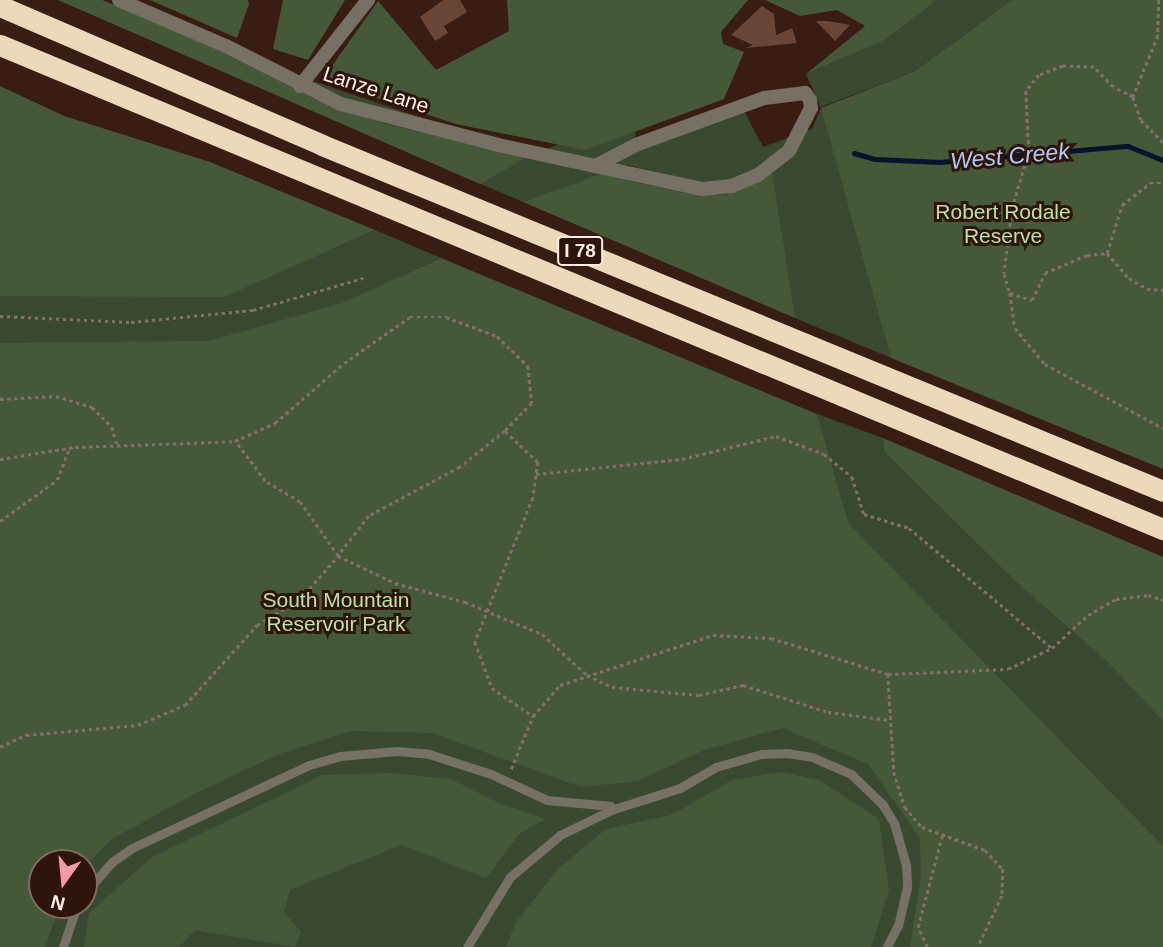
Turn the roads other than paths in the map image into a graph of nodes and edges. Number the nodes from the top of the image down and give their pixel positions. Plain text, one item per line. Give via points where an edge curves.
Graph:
1 (119, 0) edge
2 (368, 0) edge
3 (0, 6) edge
4 (0, 45) edge
5 (300, 86) junction
6 (595, 166) junction
7 (1163, 491) edge
8 (1163, 529) edge
9 (627, 805) junction
10 (98, 878) edge
11 (72, 919) edge
12 (63, 947) edge
13 (467, 947) edge
14 (887, 947) edge

1 - 5 street, Lanze Lane via 226,46
2 - 5 street
3 - 7 highway, I 78 via 322,145
4 - 8 highway, I 78
5 - 6 street, Lanze Lane via 341,104 426,128
6 - 6 street, Lanze Lane via 702,189 732,186 758,175 789,151 811,108 810,100 805,93 764,98 638,144
9 - 10 lane via 577,806 547,800 429,754 397,751 340,756 309,765 132,848
9 - 13 lane via 589,819 533,854 510,877
9 - 14 lane via 680,788 741,758 787,753 832,764 851,774 883,805 902,844 906,887
11 - 12 lane

